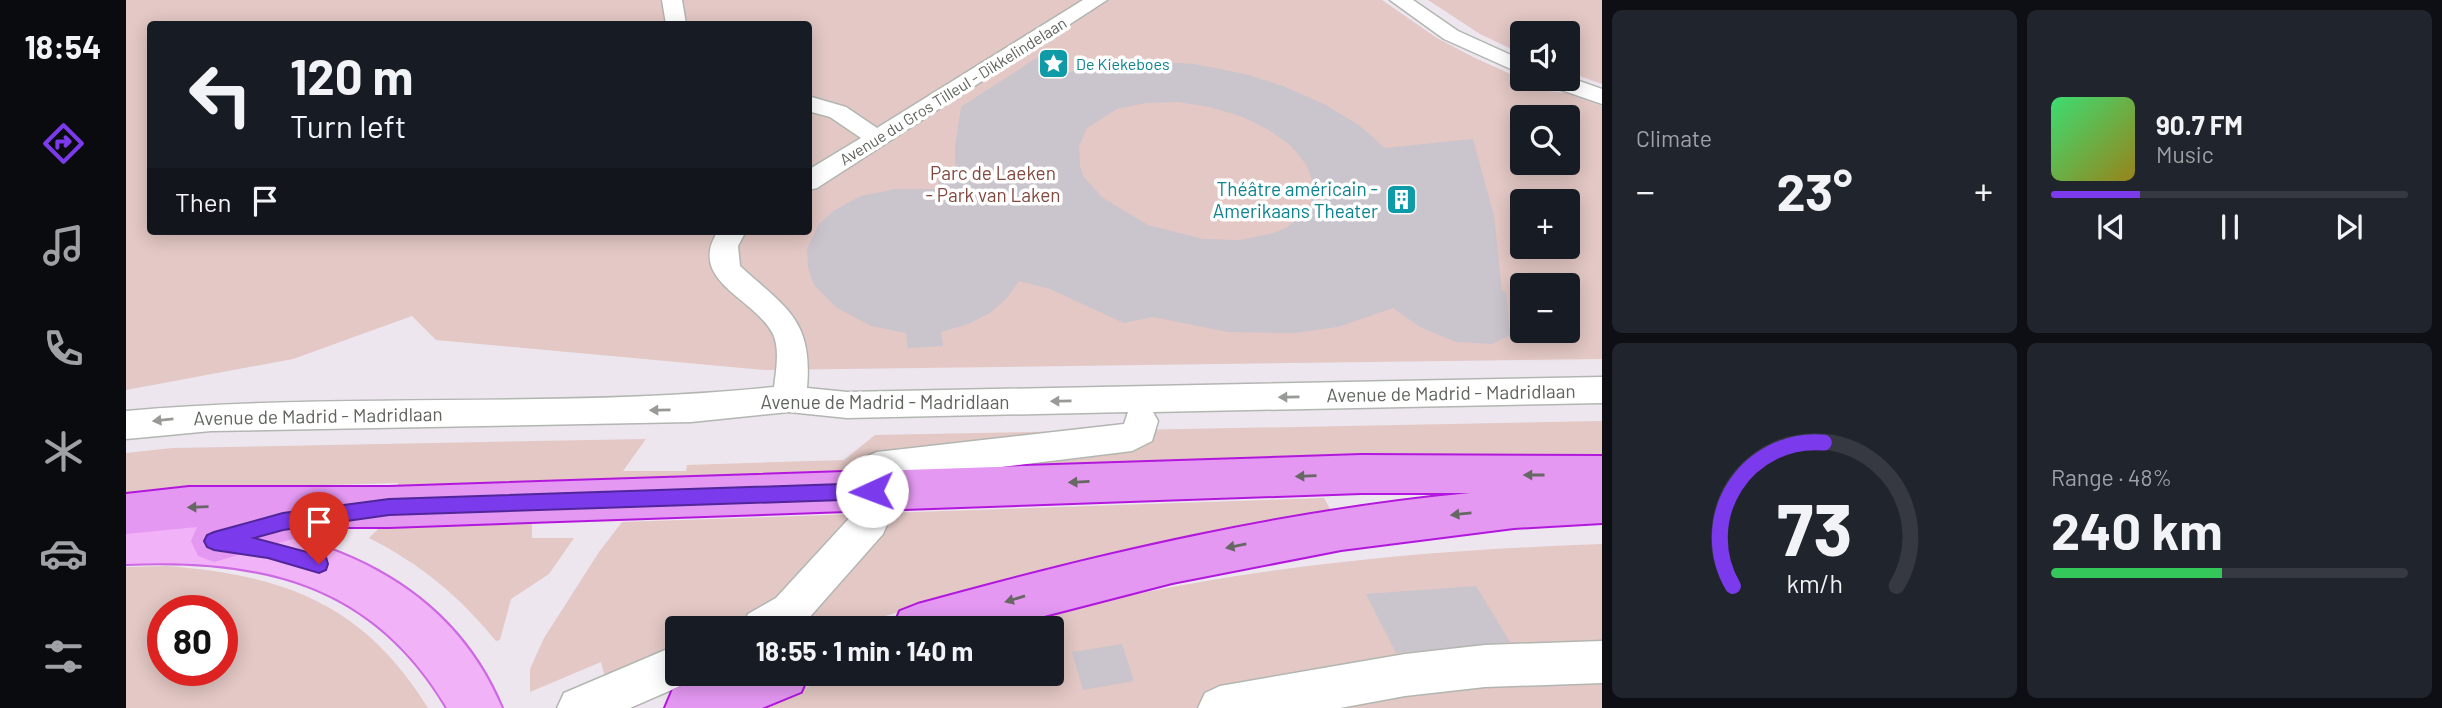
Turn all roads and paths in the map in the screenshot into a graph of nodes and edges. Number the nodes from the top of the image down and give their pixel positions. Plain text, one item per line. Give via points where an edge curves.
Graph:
1 (671, 0) edge
2 (1097, 0) edge
3 (1400, 0) edge
4 (675, 21) edge
5 (1510, 62) edge
6 (1580, 89) edge
7 (1602, 97) edge
8 (812, 104) edge
9 (878, 139) junction
10 (812, 180) edge
11 (729, 235) edge
12 (1602, 390) edge
13 (789, 399) junction
14 (1141, 421) dead end
15 (126, 425) edge
16 (1602, 475) edge
17 (872, 491) junction
18 (1602, 503) edge
19 (389, 507) junction
20 (126, 514) edge
21 (214, 541) junction
22 (126, 543) edge
23 (783, 616) edge
24 (959, 616) edge
25 (1602, 662) edge
26 (665, 671) edge
27 (751, 686) edge
28 (594, 702) edge
29 (475, 708) edge
30 (692, 708) edge
31 (1220, 708) edge

1 - 4 street
2 - 9 street, Avenue du Gros Tilleul - Dikkelindelaan
3 - 5 street via 1451,35
6 - 7 street
8 - 9 street via 838,112
9 - 10 street, Avenue du Gros Tilleul - Dikkelindelaan
11 - 13 street via 723,245 723,264 787,330 791,343
12 -> 13 street, Avenue de Madrid - Madridlaan via 847,405
13 -> 15 street, Avenue de Madrid - Madridlaan via 680,409 211,417
14 - 17 street via 1140,431 1132,436 877,467 870,473
16 -> 17 highway via 1360,474
17 - 19 highway
17 - 23 street via 870,522
18 -> 24 highway via 1341,527 1247,544
19 -> 20 highway via 257,505
19 - 21 highway via 283,522
21 - 22 main road
21 - 29 main road via 268,549 319,564 364,586 406,617 442,655
25 - 31 street via 1485,666 1405,675
26 - 28 street
27 - 30 highway

